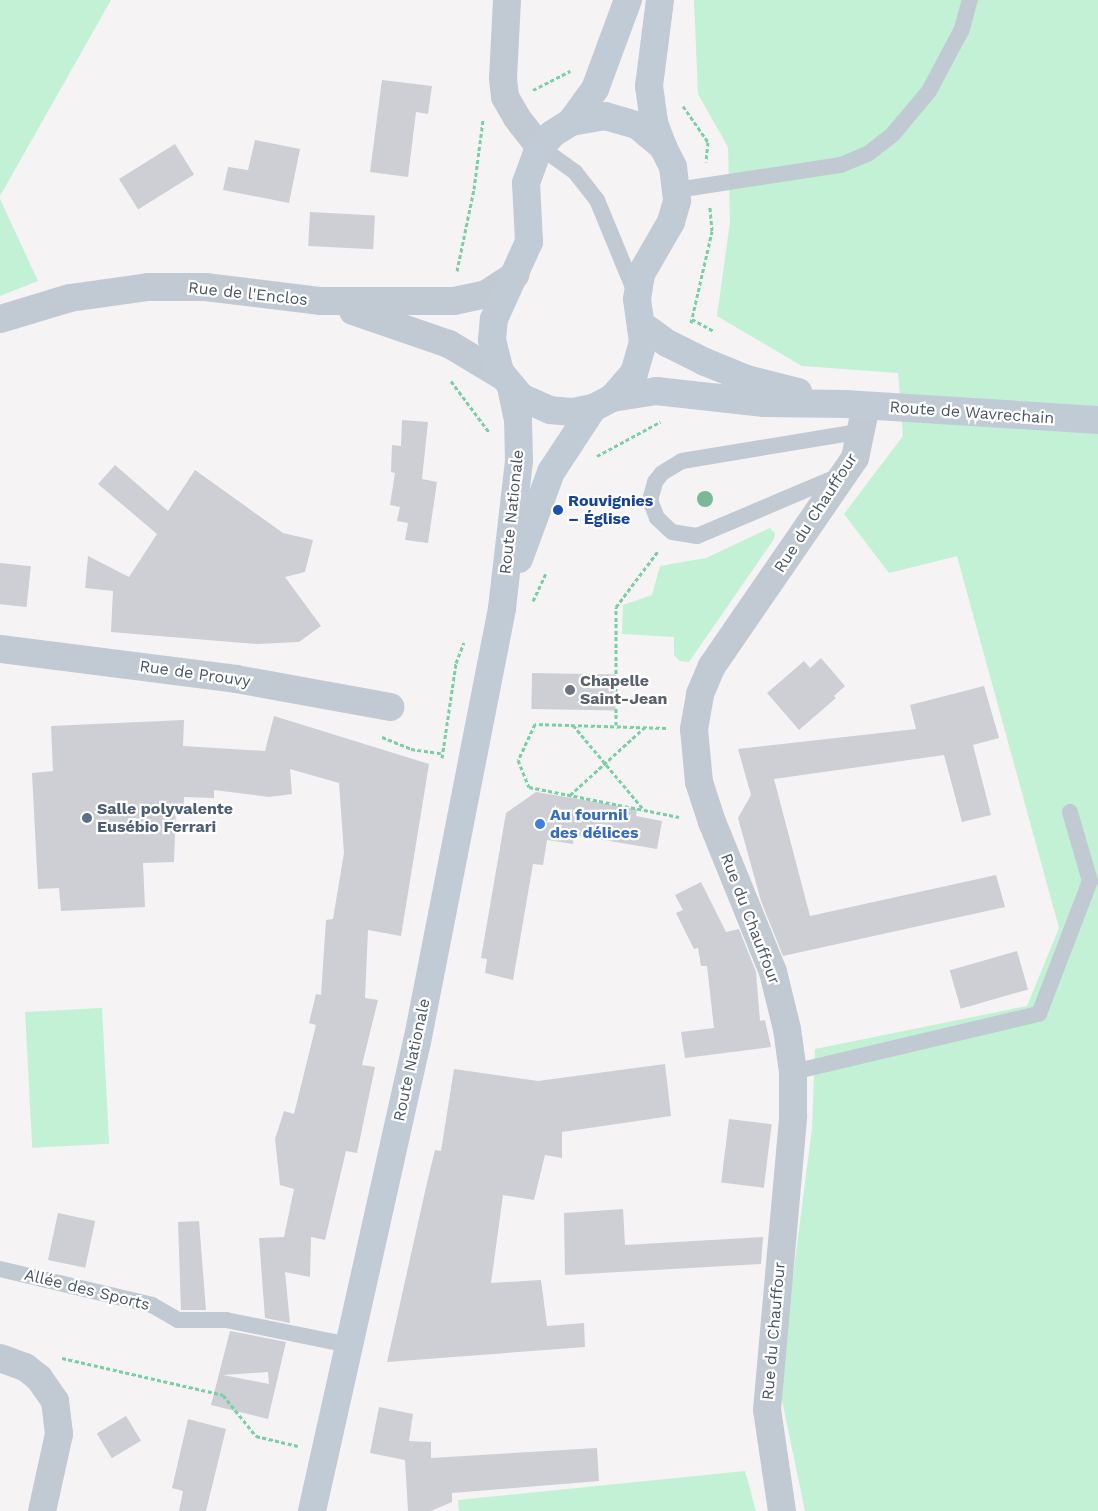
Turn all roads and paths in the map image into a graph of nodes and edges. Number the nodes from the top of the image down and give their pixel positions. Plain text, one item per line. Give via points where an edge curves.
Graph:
1 (507, 0) edge
2 (628, 0) edge
3 (660, 0) edge
4 (970, 0) edge
5 (601, 75) junction
6 (650, 86) junction
7 (507, 102) junction
8 (571, 122) junction
9 (540, 147) junction
10 (663, 147) junction
11 (704, 186) junction
12 (676, 190) junction
13 (515, 275) junction
14 (321, 301) junction
15 (454, 301) junction
16 (640, 312) junction
17 (0, 319) edge
18 (449, 344) junction
19 (683, 352) junction
20 (507, 382) junction
21 (672, 392) junction
22 (603, 403) junction
23 (858, 414) junction
24 (1098, 420) edge
25 (520, 440) junction
26 (562, 453) junction
27 (846, 472) junction
28 (672, 532) junction
29 (502, 608) junction
30 (0, 649) edge
31 (390, 707) dead end
32 (572, 724) junction
33 (616, 725) junction
34 (646, 727) junction
35 (694, 729) junction
36 (606, 763) junction
37 (570, 795) junction
38 (644, 810) junction
39 (1070, 812) dead end
40 (712, 822) junction
41 (793, 1072) junction
42 (0, 1269) edge
43 (349, 1345) junction
44 (0, 1358) edge
45 (25, 1368) junction
46 (325, 1452) junction
47 (42, 1511) edge
48 (312, 1511) edge
49 (782, 1511) edge

1 - 7 street via 503,78
2 - 5 main road
3 - 6 main road, Route Nationale
4 - 11 lane via 962,29 929,91 893,134 869,153 841,165
5 - 7 path via 572,70
5 - 8 main road
6 - 10 main road, Route Nationale via 654,122
6 - 11 path via 672,92 708,142
7 - 9 street
7 - 15 path via 490,111 480,130 474,189 457,268
8 - 9 main road via 552,134
8 - 10 main road via 593,116 616,118 637,125
9 - 13 main road, Route Nationale via 526,183 530,234
9 - 16 lane via 575,172 597,200
10 - 12 main road, Route Nationale via 673,167
11 - 12 lane
11 - 19 path via 713,220 712,231
12 - 16 main road, Route Nationale via 671,222 644,266
13 - 15 street, Rue de l'Enclos via 486,294
13 - 20 main road, Route Nationale via 497,309 492,330 493,351
14 - 15 street, Rue de l'Enclos
14 - 17 street, Rue de l'Enclos via 205,287 125,288 42,305
14 - 18 street, Rue de l'Enclos
16 - 19 main road, Route de Wavrechain
16 - 22 main road, Route Nationale via 643,342 638,363 628,382
18 - 20 street, Rue de l'Enclos
18 - 25 path via 447,371 486,430 494,438
19 - 23 main road, Route de Wavrechain via 747,379
20 - 22 main road, Route de Wavrechain via 530,402 550,410 572,412
20 - 25 main road, Route Nationale
21 - 22 main road, Route de Wavrechain via 643,392
21 - 23 main road, Route de Wavrechain
21 - 26 path via 660,422 587,462
22 - 26 main road, Route Nationale
23 - 24 main road, Route de Wavrechain
23 - 27 street, Rue du Chauffour via 858,452
23 - 28 lane via 673,466 655,482 650,500 657,518
25 - 29 main road, Route Nationale
26 - 29 main road, Route Nationale via 541,497
27 - 28 lane via 707,534 688,537
27 - 35 street, Rue du Chauffour via 712,666 700,694
28 - 33 path via 616,606
29 - 43 main road, Route Nationale via 417,1042
30 - 31 street, Rue de Prouvy via 246,681
32 - 33 path
32 - 36 path
32 - 37 path via 535,724 518,760 529,787
33 - 34 path
34 - 35 path
34 - 36 path
35 - 40 street, Rue du Chauffour via 699,782
36 - 37 path
36 - 38 path
37 - 38 path
38 - 40 path
39 - 41 lane via 1090,881 1039,1014
40 - 41 street, Rue du Chauffour via 773,972 788,1029
41 - 49 street, Rue du Chauffour via 793,1116 767,1410
42 - 43 lane, Allée des Sports via 152,1305 178,1320 226,1320
43 - 46 main road, Route Nationale
44 - 45 street
45 - 46 path via 58,1357 224,1395 256,1436
45 - 47 street via 48,1388 58,1418 57,1452
46 - 48 main road, Route Nationale

